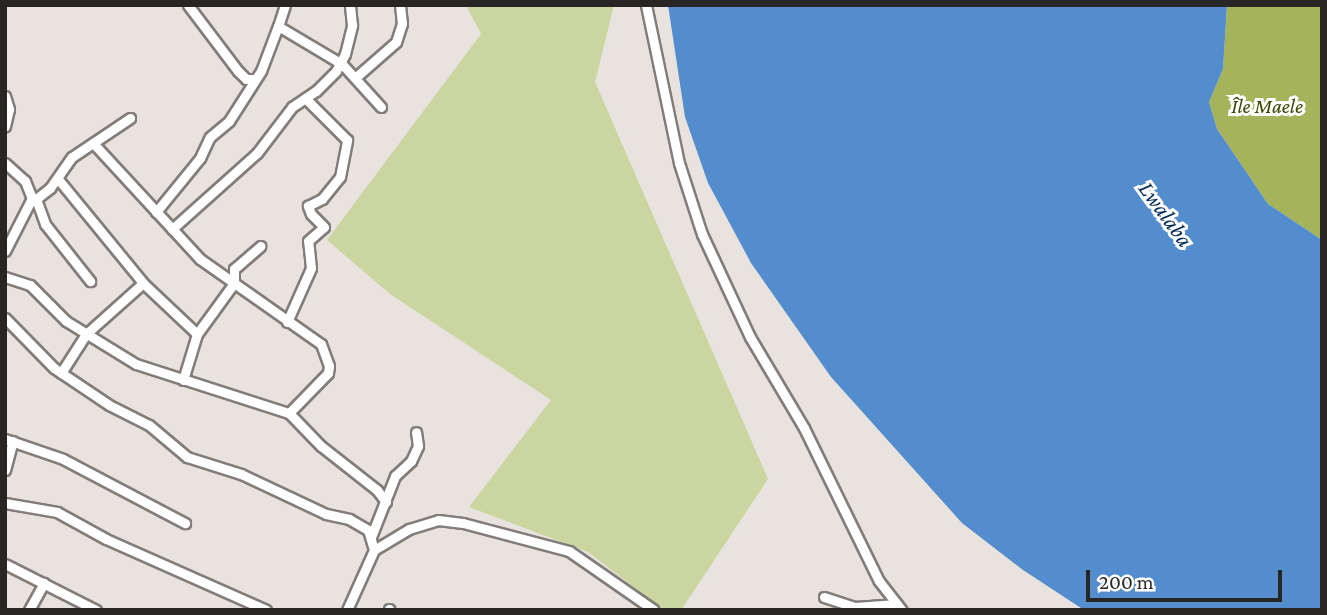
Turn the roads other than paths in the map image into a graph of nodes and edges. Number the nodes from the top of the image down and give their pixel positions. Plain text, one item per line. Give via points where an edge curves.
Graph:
1 (188, 5) edge
2 (285, 5) edge
3 (350, 5) edge
4 (400, 5) edge
5 (646, 5) edge
6 (278, 26) junction
7 (342, 64) junction
8 (356, 77) junction
9 (253, 79) junction
10 (5, 96) edge
11 (305, 98) junction
12 (381, 107) dead end
13 (130, 118) dead end
14 (5, 127) edge
15 (93, 143) junction
16 (5, 163) edge
17 (58, 179) junction
18 (34, 198) junction
19 (156, 212) junction
20 (172, 229) junction
21 (260, 246) dead end
22 (5, 251) edge
23 (5, 277) edge
24 (90, 281) dead end
25 (143, 283) junction
26 (234, 283) junction
27 (5, 318) edge
28 (287, 322) junction
29 (86, 334) junction
30 (197, 334) junction
31 (61, 373) junction
32 (183, 380) junction
33 (289, 413) junction
34 (416, 432) dead end
35 (9, 440) edge
36 (5, 470) edge
37 (386, 502) junction
38 (5, 503) edge
39 (185, 523) dead end
40 (371, 537) junction
41 (374, 550) junction
42 (5, 564) edge
43 (44, 583) junction
44 (824, 597) dead end
45 (899, 607) edge
46 (29, 610) edge
47 (96, 610) edge
48 (266, 610) edge
49 (347, 610) edge
50 (654, 610) edge

1 - 9 street via 238,71
2 - 6 street
3 - 7 street via 352,25
4 - 8 street via 402,24 396,42
5 - 45 street via 680,163 702,234 750,337 804,428 879,581
6 - 7 street
6 - 9 street via 261,71
7 - 8 street
7 - 11 street
8 - 12 street
9 - 19 street via 229,121 210,137 200,158
10 - 14 street via 9,109
11 - 20 street via 276,125 257,153
11 - 28 street via 347,141 340,177 322,199 308,205 324,228 308,241 311,268
13 - 15 street
15 - 17 street via 72,158
15 - 19 street
16 - 18 street via 25,181
17 - 18 street
17 - 25 street
18 - 22 street
18 - 24 street via 45,224
19 - 20 street
20 - 26 street via 200,259
21 - 26 street via 234,269
23 - 29 street via 30,285 50,308
25 - 29 street
25 - 30 street
26 - 28 street
26 - 30 street
27 - 31 street
28 - 33 street via 321,344 329,366 317,388
29 - 31 street
29 - 32 street via 136,364
30 - 32 street
31 - 40 street via 149,425 187,457 241,474 326,514 349,519 368,530
32 - 33 street
33 - 37 street
34 - 37 street via 418,446 411,461 395,476
35 - 36 street
35 - 39 street via 63,459
37 - 40 street
38 - 48 street via 57,512
40 - 41 street
41 - 49 street
41 - 50 street via 423,523 463,523 569,551
42 - 43 street
43 - 46 street
43 - 47 street
44 - 45 street via 855,607

